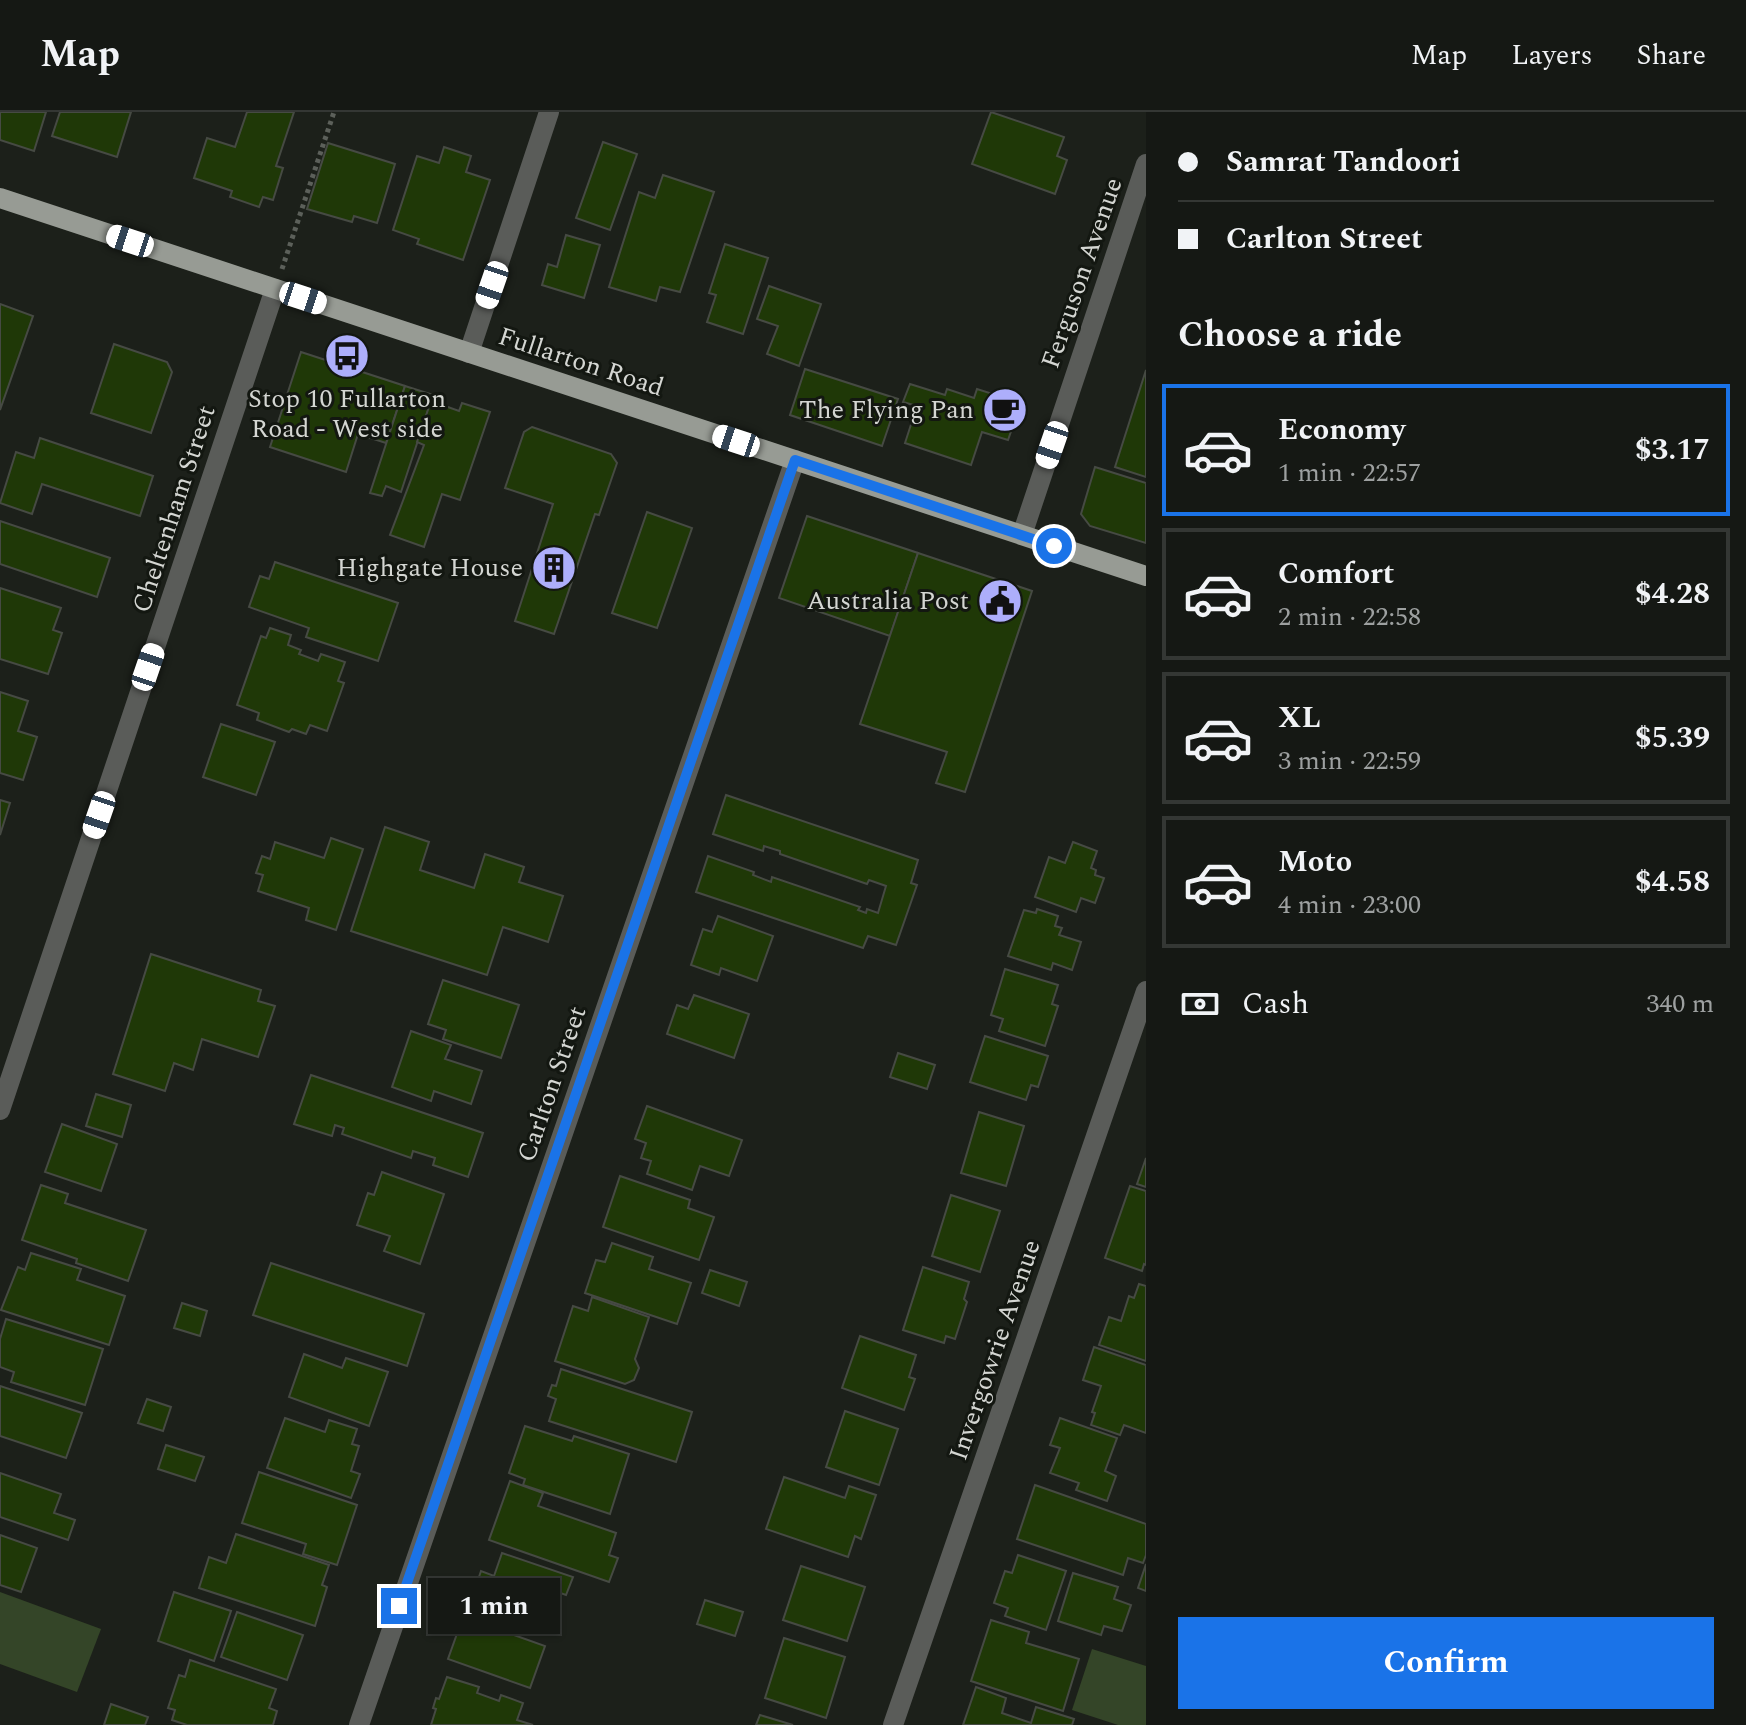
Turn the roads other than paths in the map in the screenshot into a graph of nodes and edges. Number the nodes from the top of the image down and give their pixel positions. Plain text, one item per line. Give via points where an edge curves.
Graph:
1 (549, 112) edge
2 (1146, 164) edge
3 (0, 198) edge
4 (275, 289) junction
5 (469, 353) junction
6 (795, 460) junction
7 (1022, 535) junction
8 (1146, 576) edge
9 (1146, 991) edge
10 (0, 1110) edge
11 (359, 1725) edge
12 (893, 1725) edge

1 - 5 street
2 - 7 street, Ferguson Avenue
3 - 4 main road, Fullarton Road
4 - 5 main road, Fullarton Road
4 - 10 street, Cheltenham Street
5 - 6 main road, Fullarton Road
6 - 7 main road, Fullarton Road
6 - 11 street, Carlton Street
7 - 8 main road, Fullarton Road
9 - 12 street, Invergowrie Avenue

